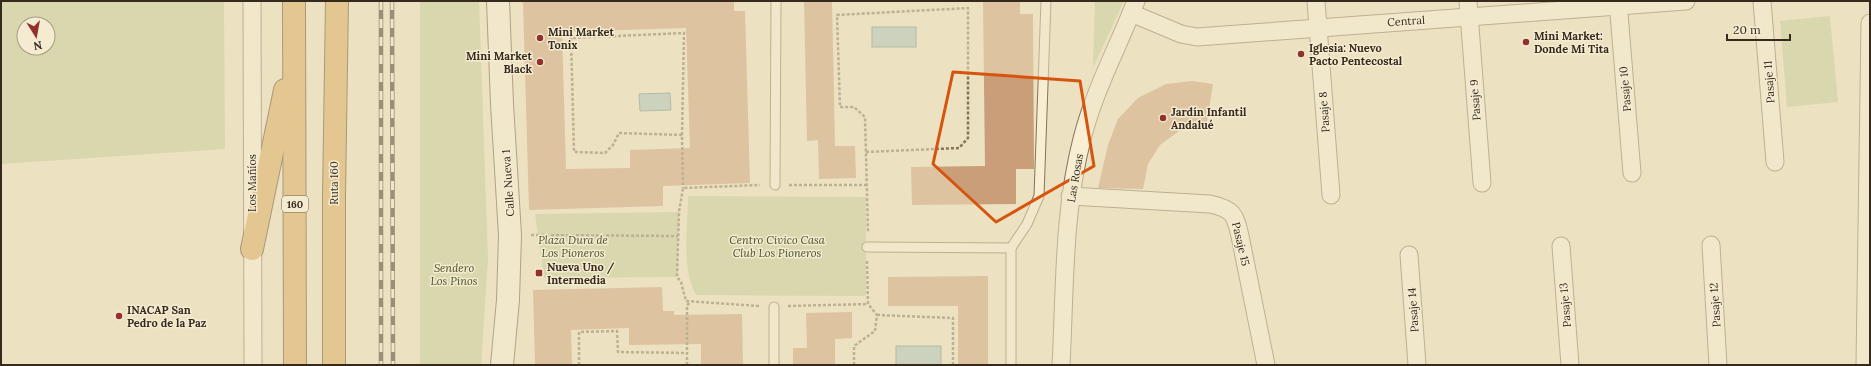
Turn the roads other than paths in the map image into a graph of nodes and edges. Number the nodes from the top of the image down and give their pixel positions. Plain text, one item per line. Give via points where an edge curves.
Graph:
1 (252, 1) edge
2 (294, 1) edge
3 (337, 1) edge
4 (498, 1) edge
5 (776, 1) edge
6 (1046, 1) edge
7 (1316, 1) edge
8 (1686, 1) edge
9 (1762, 1) edge
10 (1618, 3) edge
11 (1134, 7) edge
12 (1469, 9) edge
13 (1870, 23) edge
14 (1318, 28) junction
15 (294, 43) junction
16 (1775, 162) dead end
17 (1632, 173) dead end
18 (1482, 183) dead end
19 (775, 185) road end
20 (1331, 195) dead end
21 (1070, 196) junction
22 (1711, 245) dead end
23 (1561, 246) dead end
24 (867, 247) dead end
25 (1011, 248) junction
26 (252, 249) junction
27 (1409, 255) dead end
28 (774, 307) road end
29 (253, 365) edge
30 (295, 365) edge
31 (334, 365) edge
32 (502, 365) edge
33 (774, 365) edge
34 (1011, 365) edge
35 (1061, 365) edge
36 (1266, 365) edge
37 (1417, 365) edge
38 (1570, 365) edge
39 (1718, 365) edge
40 (1865, 365) edge

1 - 26 street, Los Mañíos
2 - 15 highway, 160
3 - 31 highway, Ruta 160
4 - 32 main road, Calle Nueva 1 via 510,235
5 - 19 lane
6 - 25 lane via 1039,196 1028,224
7 - 14 street, Pasaje 8
8 - 10 street, Central
9 - 16 street, Pasaje 11
10 - 12 street, Central
10 - 17 street, Pasaje 10
11 - 14 street, Central via 1181,34 1197,37
11 - 21 street, Las Rosas via 1086,123
12 - 14 street, Central
12 - 18 street, Pasaje 9
13 - 40 street
14 - 20 street, Pasaje 8
15 - 26 highway
15 - 30 highway, 160
21 - 35 street, Las Rosas
21 - 36 street, Pasaje 15 via 1210,204 1232,213 1238,228
22 - 39 street, Pasaje 12
23 - 38 street, Pasaje 13
24 - 25 lane
25 - 34 lane
26 - 29 street, Los Mañíos
27 - 37 street, Pasaje 14
28 - 33 lane

